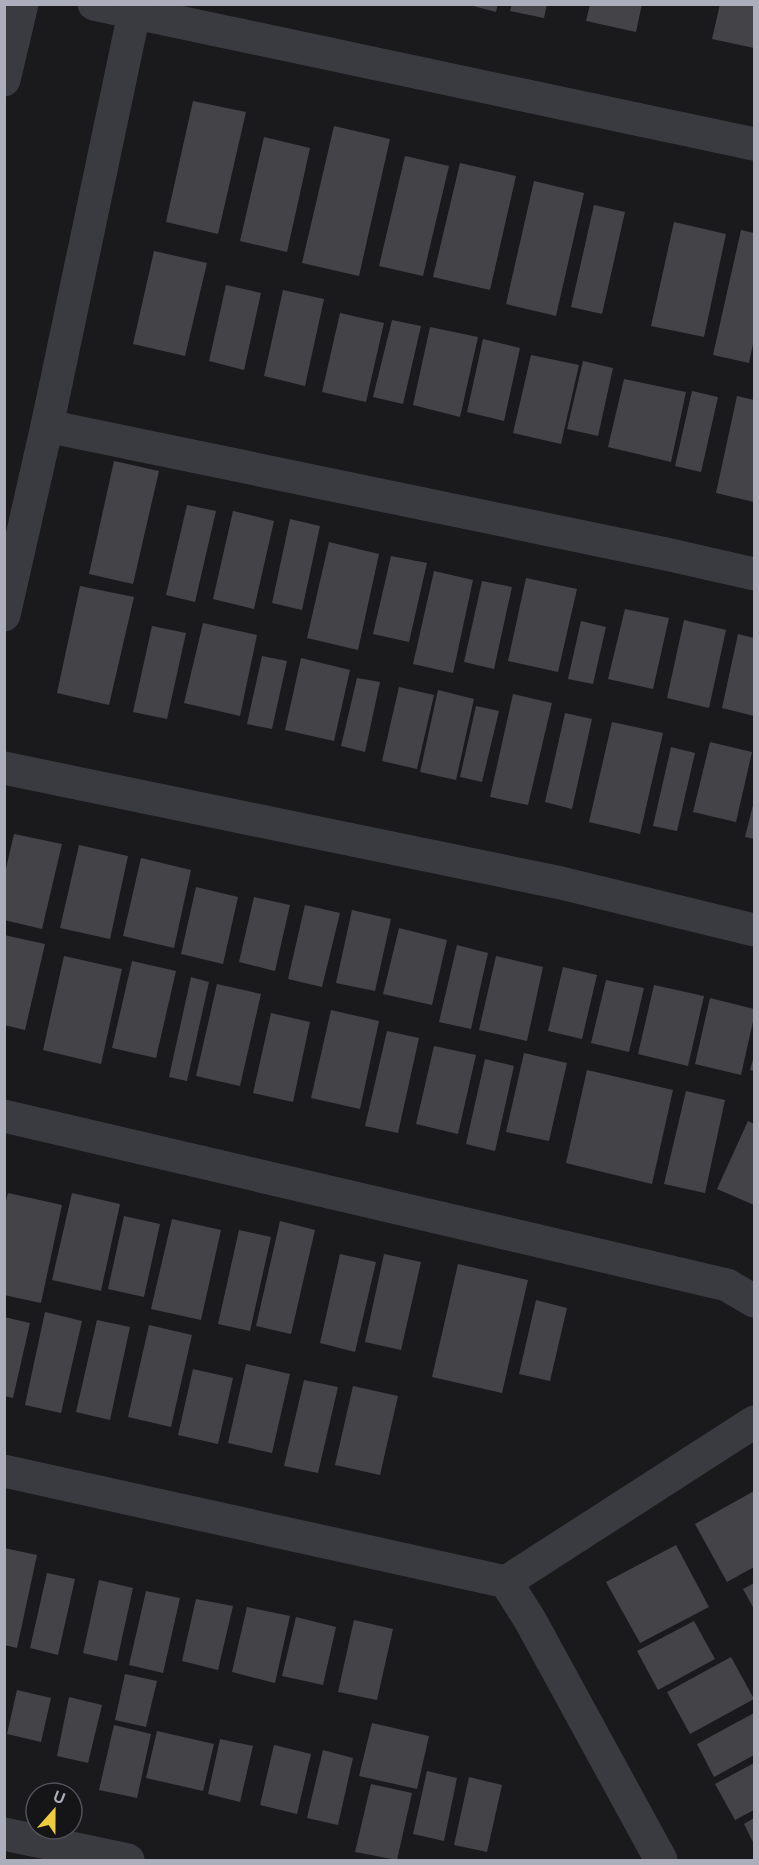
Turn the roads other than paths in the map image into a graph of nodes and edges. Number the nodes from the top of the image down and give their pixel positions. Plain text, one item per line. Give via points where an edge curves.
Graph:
1 (22, 4) edge
2 (94, 4) edge
3 (135, 9) edge
4 (4, 80) edge
5 (754, 144) edge
6 (47, 426) junction
7 (754, 574) edge
8 (4, 615) edge
9 (4, 768) edge
10 (754, 930) edge
11 (4, 1116) edge
12 (754, 1301) edge
13 (754, 1422) edge
14 (4, 1471) edge
15 (506, 1582) junction
16 (4, 1834) edge
17 (128, 1860) edge
18 (660, 1860) edge

1 - 4 street
2 - 3 street
3 - 5 street
3 - 6 street
6 - 7 street
6 - 8 street
9 - 10 street via 561,883
11 - 12 street via 727,1285
13 - 15 street
14 - 15 street
15 - 18 street
16 - 17 street

